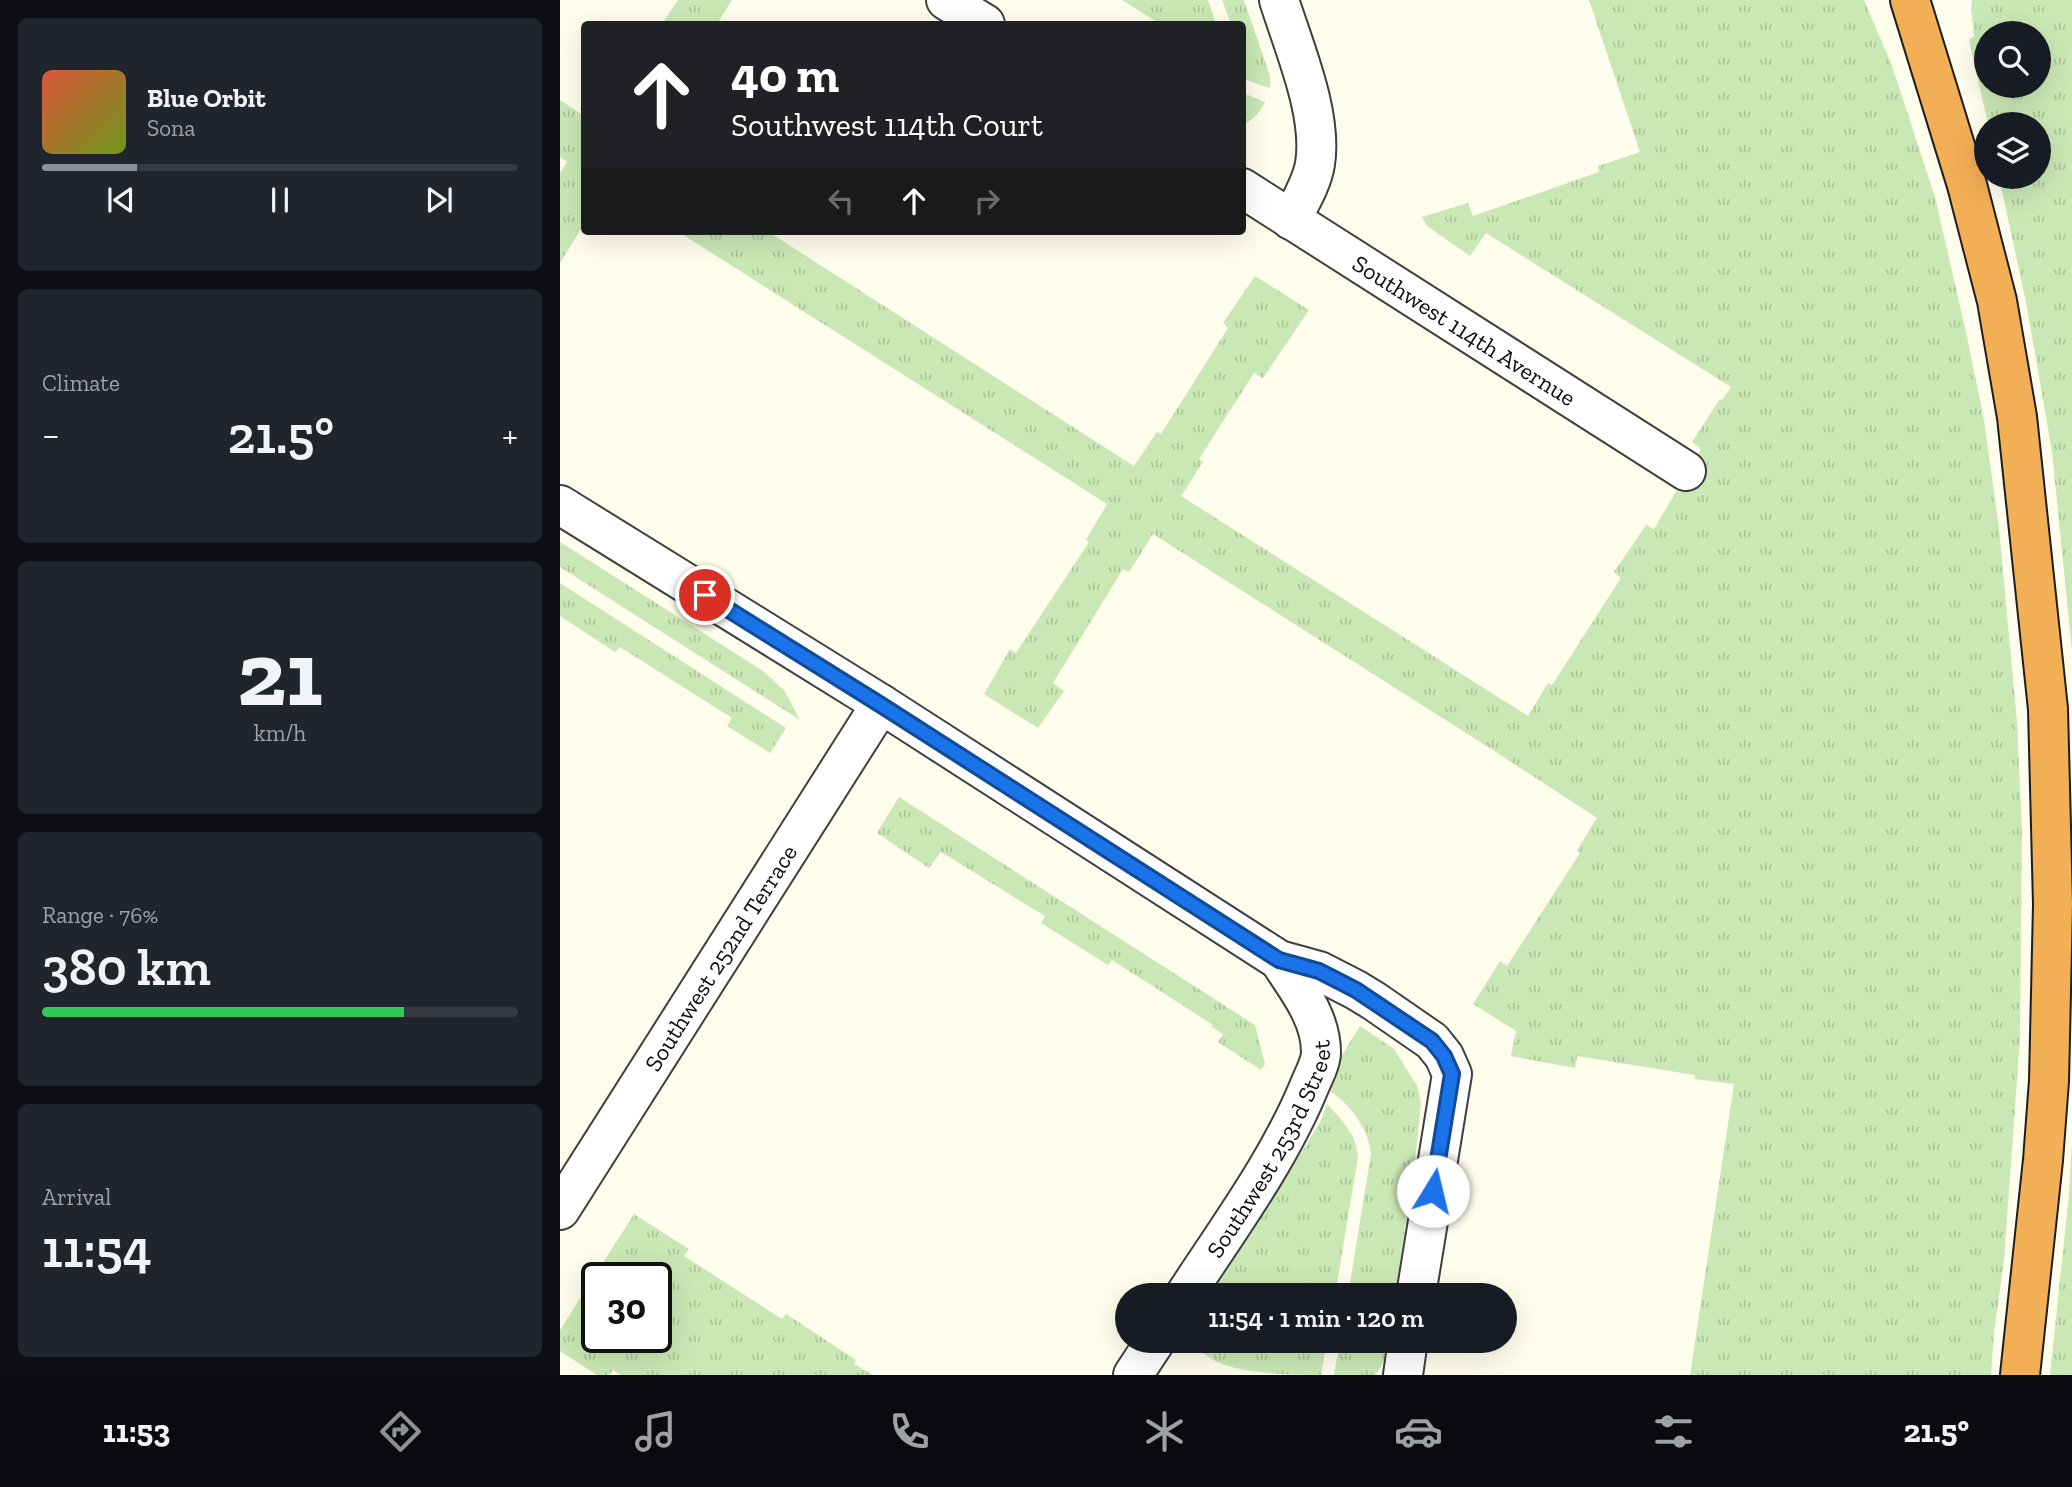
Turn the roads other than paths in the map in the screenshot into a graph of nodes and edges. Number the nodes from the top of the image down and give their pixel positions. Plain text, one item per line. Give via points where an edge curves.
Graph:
1 (946, 0) edge
2 (1279, 0) edge
3 (1910, 0) edge
4 (980, 21) edge
5 (1246, 190) edge
6 (1292, 219) junction
7 (1686, 471) dead end
8 (560, 505) edge
9 (881, 705) junction
10 (1279, 960) junction
11 (560, 1210) edge
12 (1193, 1283) edge
13 (1418, 1283) edge
14 (1147, 1353) edge
15 (1406, 1353) edge
16 (1133, 1375) edge
17 (1403, 1375) edge
18 (2020, 1375) edge

1 - 4 street
2 - 6 street via 1312,100 1316,146 1315,166
3 - 18 highway via 1997,301 2017,417 2048,709 2053,904 2049,1081
5 - 6 street, Southwest 114th Avernue
6 - 7 street, Southwest 114th Avernue
8 - 9 street
9 - 10 street
9 - 11 street, Southwest 252nd Terrace
10 - 12 street, Southwest 253rd Street via 1309,1005 1321,1054 1281,1145
10 - 13 street via 1319,971 1356,990 1432,1041 1452,1074
14 - 16 street
15 - 17 street

